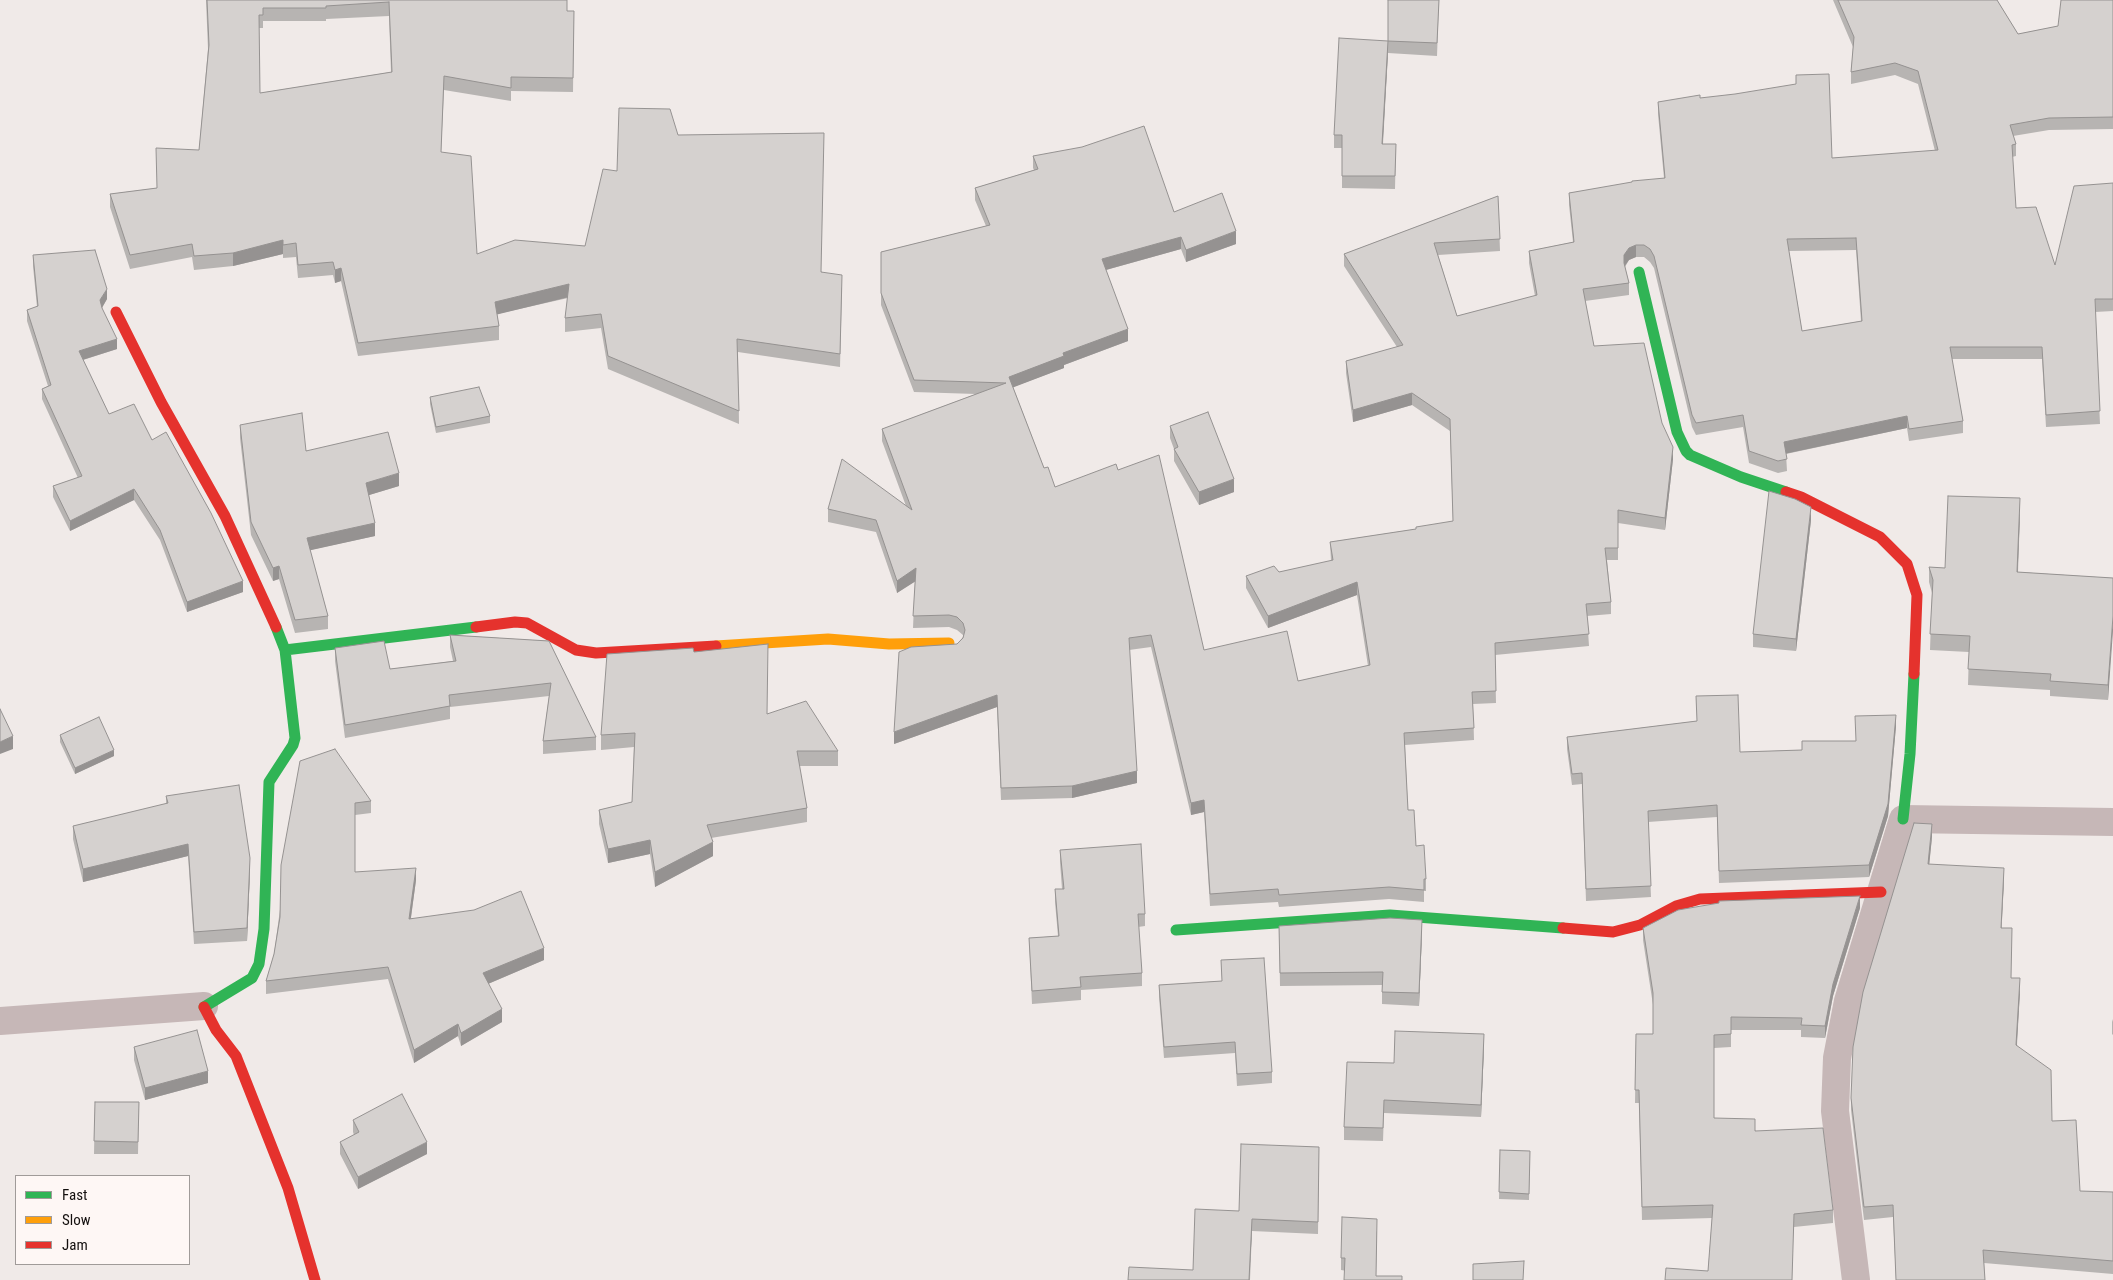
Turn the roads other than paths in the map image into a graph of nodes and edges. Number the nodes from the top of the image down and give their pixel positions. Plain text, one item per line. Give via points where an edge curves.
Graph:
1 (1639, 272) dead end
2 (116, 312) dead end
3 (949, 643) edge
4 (284, 650) junction
5 (1903, 819) junction
6 (2113, 822) edge
7 (1881, 892) junction
8 (1176, 930) dead end
9 (204, 1006) junction
10 (0, 1021) edge
11 (315, 1280) edge
12 (1856, 1280) edge

1 - 5 street via 1677,432 1686,451 1741,477 1801,497 1880,537 1907,564 1917,595 1910,754
2 - 4 street via 161,402 225,516
3 - 4 street via 889,644 828,639 596,652 576,650 536,626 515,622
4 - 9 street via 295,738 269,782 264,929 259,964 255,975 244,984
5 - 6 street
5 - 7 street
7 - 8 street via 1700,899 1676,906 1640,925 1612,932 1390,915
7 - 12 street via 1848,1001 1837,1058 1835,1110
9 - 10 street
9 - 11 street via 216,1030 236,1056 288,1188

